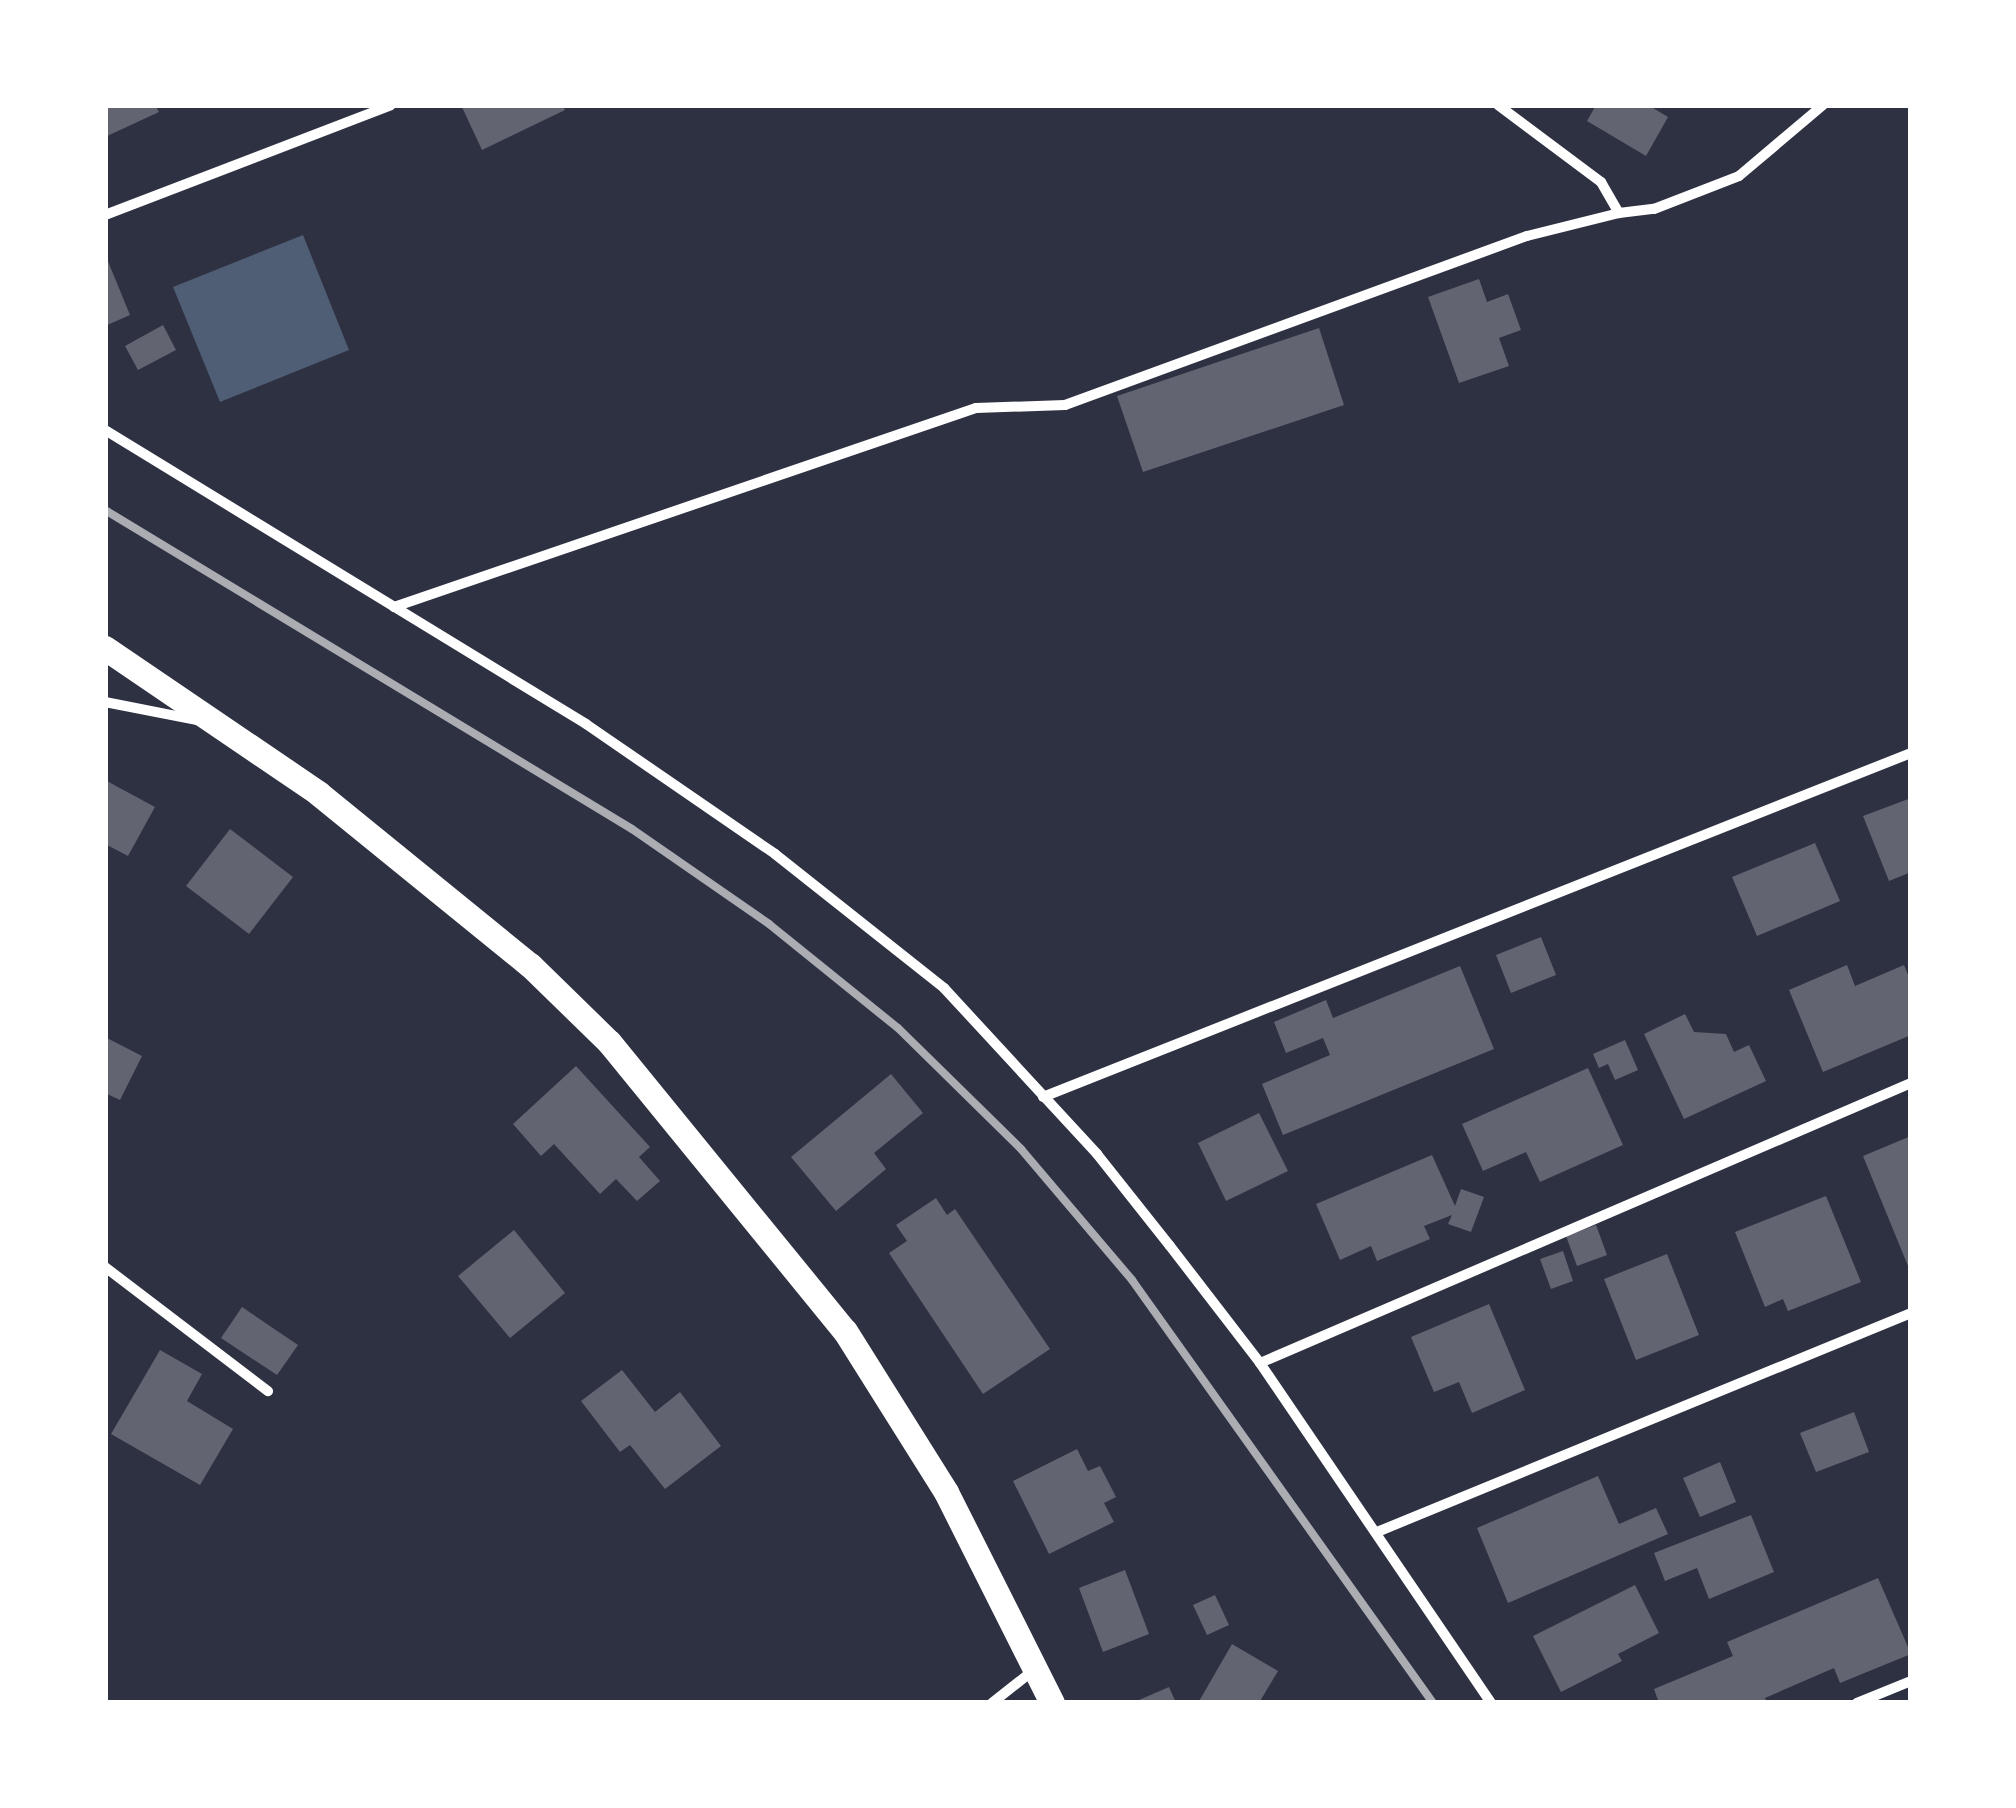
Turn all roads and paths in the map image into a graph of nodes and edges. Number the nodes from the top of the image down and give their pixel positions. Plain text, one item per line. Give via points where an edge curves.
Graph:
1 (391, 105) edge
2 (1498, 105) edge
3 (1823, 105) edge
4 (1619, 214) junction
5 (105, 215) edge
6 (105, 430) edge
7 (394, 607) junction
8 (105, 648) edge
9 (105, 702) edge
10 (218, 724) junction
11 (1911, 753) edge
12 (1911, 1083) edge
13 (1043, 1097) junction
14 (105, 1267) edge
15 (1911, 1313) edge
16 (1260, 1364) junction
17 (268, 1391) dead end
18 (1378, 1532) junction
19 (1036, 1668) junction
20 (1911, 1681) edge
21 (992, 1703) edge
22 (1052, 1703) edge
23 (1491, 1703) edge
24 (1857, 1703) edge

1 - 5 street
2 - 4 street via 1601,182
3 - 4 street via 1738,176 1654,209
4 - 7 street via 1527,236 1064,405 976,408
6 - 7 street
7 - 13 street via 586,724 775,854 944,988
8 - 10 main road
9 - 10 street
10 - 19 main road via 318,793 486,929 609,1042 845,1331 946,1492
11 - 13 street
12 - 16 street
13 - 16 street via 1097,1154
14 - 17 street
15 - 18 street
16 - 18 street
18 - 23 street
19 - 21 street
19 - 22 main road
20 - 24 street

